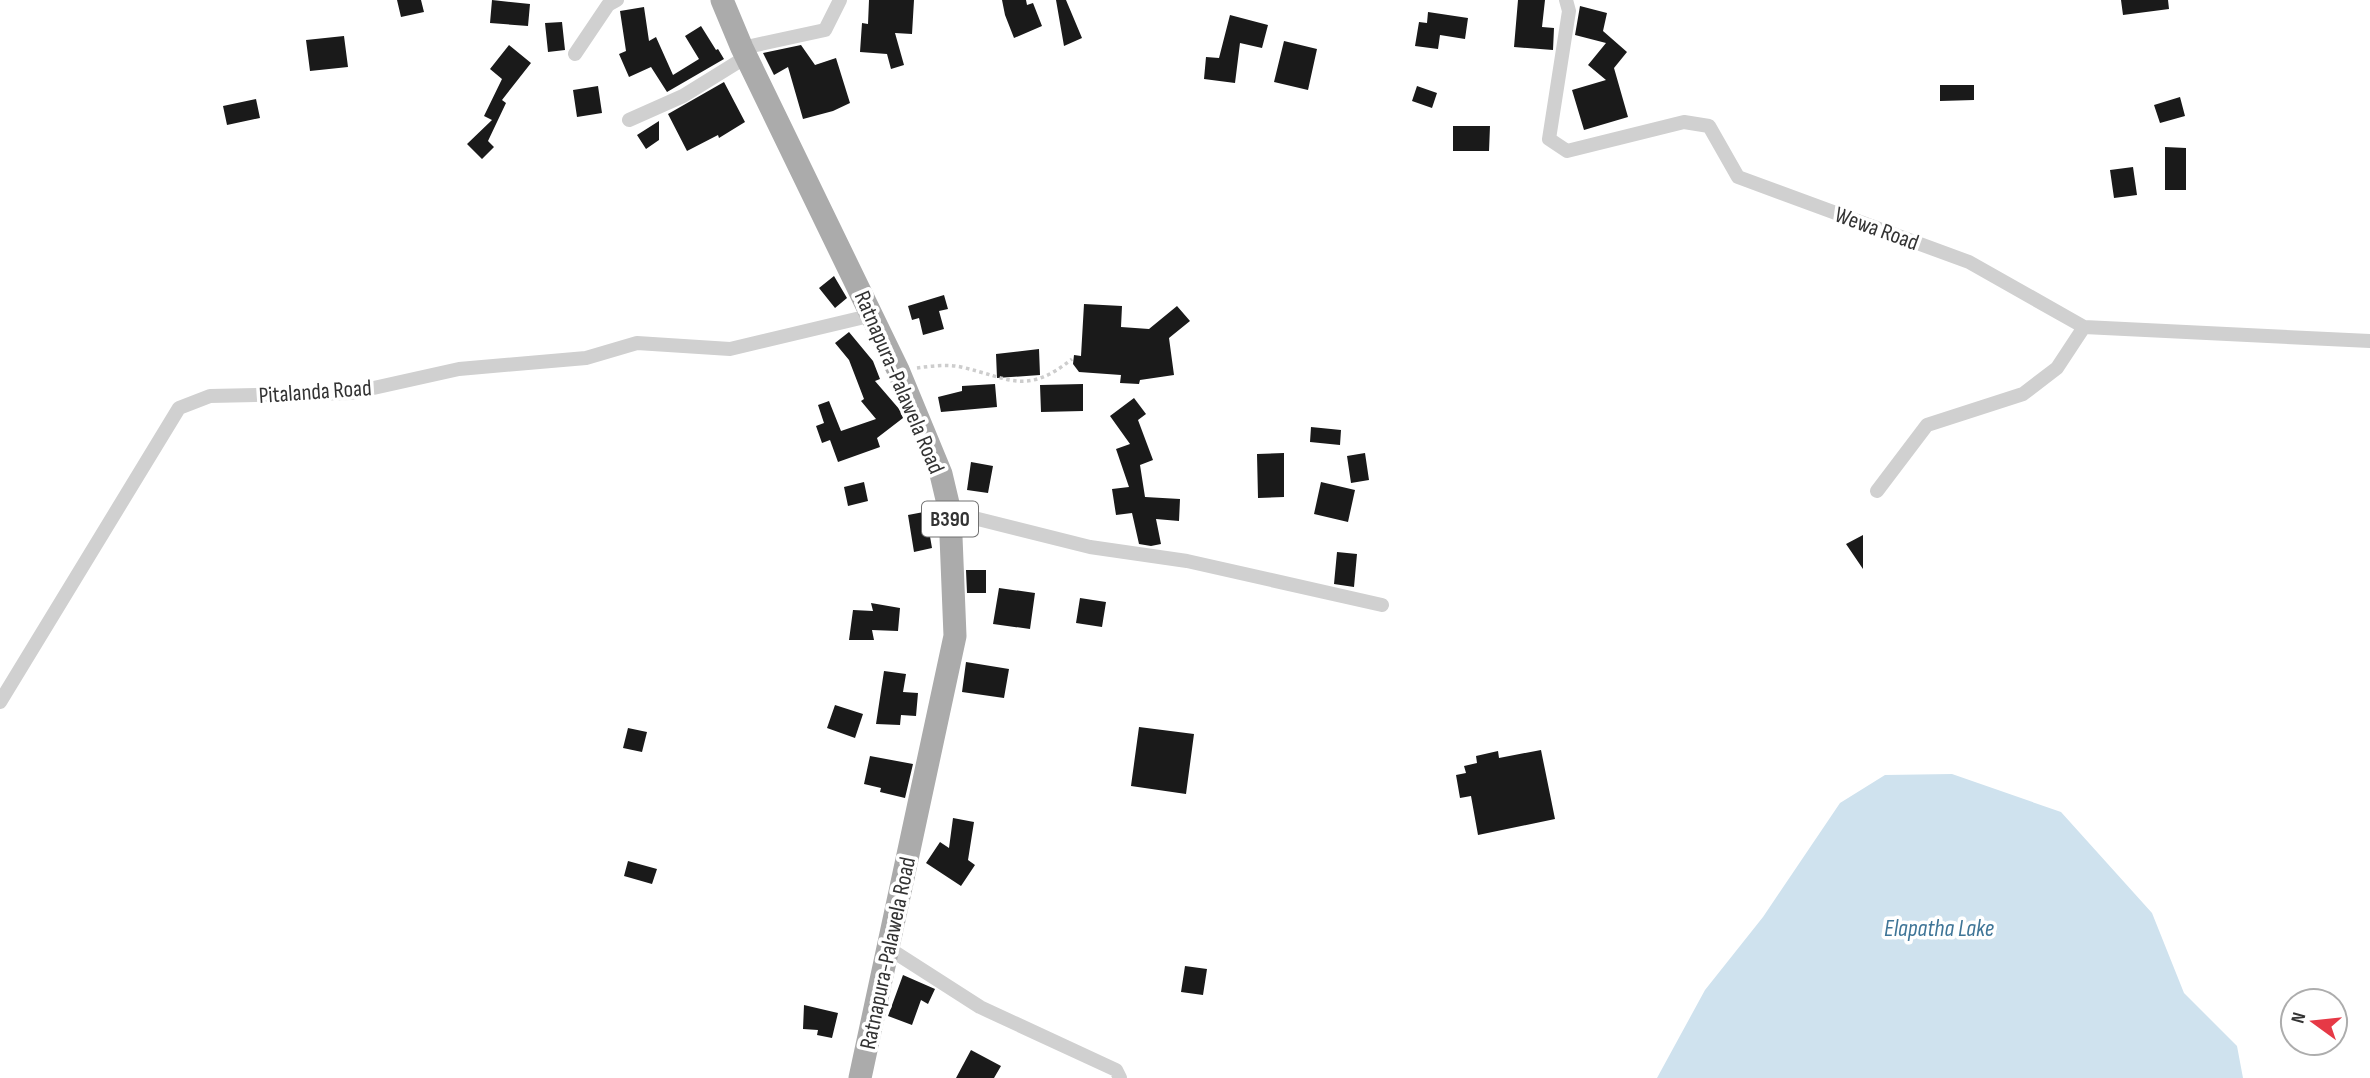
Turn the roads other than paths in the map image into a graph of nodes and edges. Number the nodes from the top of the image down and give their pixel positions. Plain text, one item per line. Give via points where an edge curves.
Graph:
1 (617, 0) edge
2 (722, 0) edge
3 (840, 0) edge
4 (1566, 0) edge
5 (744, 52) junction
6 (575, 54) dead end
7 (629, 120) dead end
8 (873, 315) junction
9 (2084, 327) junction
10 (2370, 341) edge
11 (1877, 491) dead end
12 (950, 512) junction
13 (1382, 605) dead end
14 (0, 702) edge
15 (888, 948) junction
16 (860, 1078) edge
17 (1120, 1078) edge

1 - 6 street via 608,5
2 - 5 main road, Ratnapura-Palawela Road / B390
3 - 5 street via 825,30
4 - 9 street, Wewa Road via 1569,11 1549,139 1567,151 1684,122 1709,126 1738,177 1969,262
5 - 7 street via 683,96
5 - 8 main road, Ratnapura-Palawela Road / B390
8 - 12 main road, Ratnapura-Palawela Road / B390 via 941,474
8 - 14 street, Pitalanda Road via 730,349 638,343 586,358 459,369 351,393 210,396 179,408
9 - 10 street, Wewa Road
9 - 11 street via 2057,368 2022,394 1927,425
12 - 13 street via 1090,547 1187,561
12 - 15 main road, Ratnapura-Palawela Road / B390 via 955,636
15 - 16 main road, Ratnapura-Palawela Road / B390
15 - 17 street via 980,1007 1116,1070

